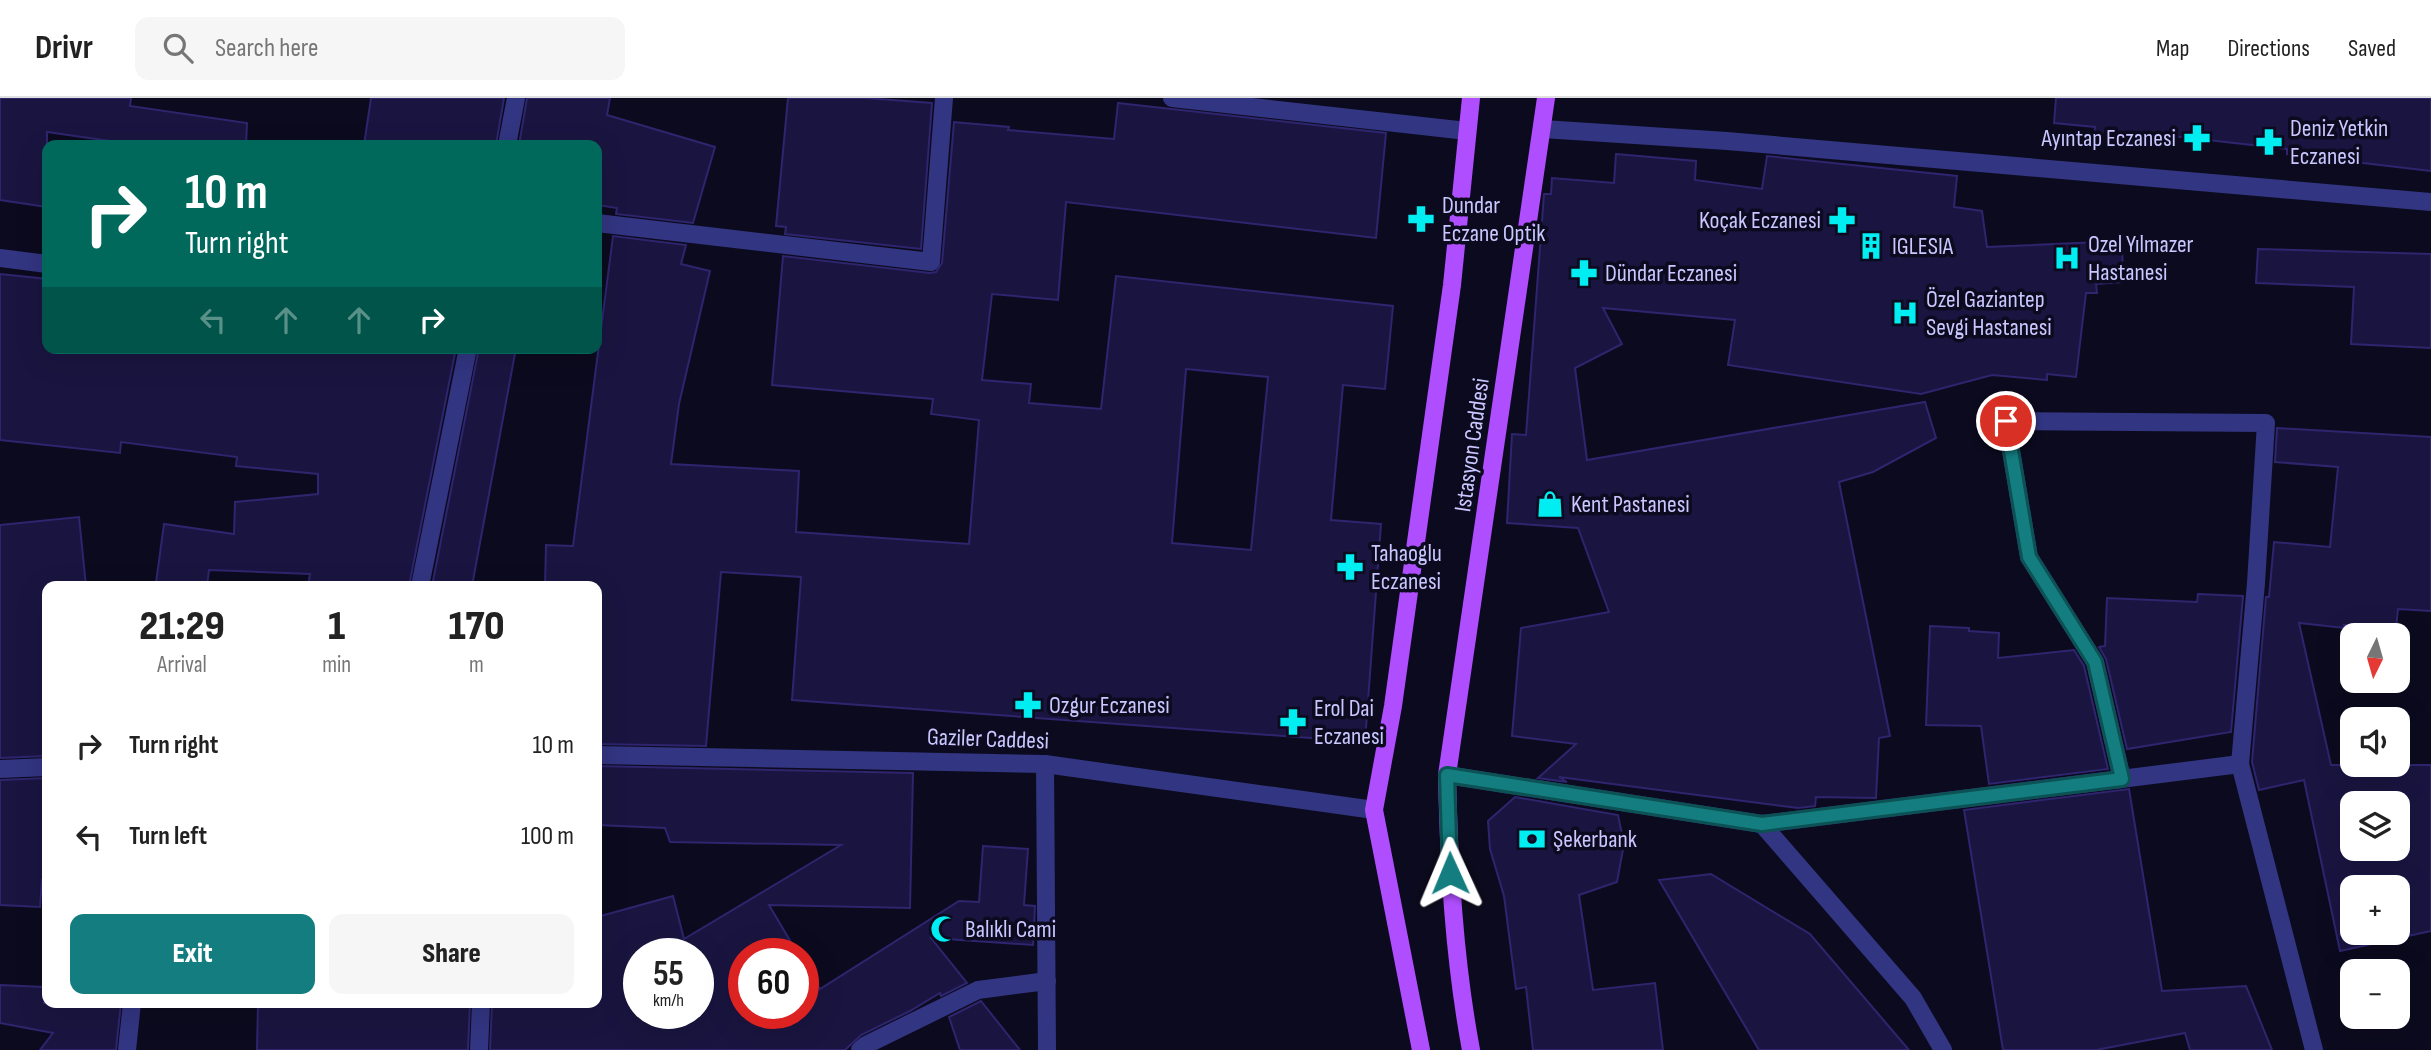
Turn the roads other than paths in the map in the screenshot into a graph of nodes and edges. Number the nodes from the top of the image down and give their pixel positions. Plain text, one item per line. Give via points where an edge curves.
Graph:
1 (516, 98) edge
2 (944, 98) edge
3 (1172, 98) edge
4 (1471, 98) edge
5 (1546, 98) edge
6 (1543, 130) junction
7 (1467, 131) junction
8 (508, 140) edge
9 (2431, 202) edge
10 (602, 224) edge
11 (0, 258) edge
12 (42, 263) edge
13 (467, 354) edge
14 (421, 581) edge
15 (602, 755) edge
16 (1045, 764) junction
17 (2240, 764) junction
18 (42, 767) edge
19 (0, 769) edge
20 (1447, 775) junction
21 (2122, 779) junction
22 (1374, 810) junction
23 (1762, 824) junction
24 (1047, 981) junction
25 (131, 1008) edge
26 (481, 1008) edge
27 (127, 1050) edge
28 (479, 1050) edge
29 (860, 1050) edge
30 (1047, 1050) edge
31 (1421, 1050) edge
32 (1471, 1050) edge
33 (1943, 1050) edge
34 (2314, 1050) edge

1 - 8 street
2 - 10 street via 931,262
3 - 7 street
4 - 7 main road
5 - 6 main road, Istasyon Caddesi
6 - 9 street via 1727,141
6 - 20 main road, Istasyon Caddesi
7 - 22 main road via 1450,298 1393,706
11 - 12 street
13 - 14 street
15 - 16 street, Gaziler Caddesi
16 - 22 street, Gaziler Caddesi
16 - 24 street
17 - 21 street
17 - 21 street via 2266,423 2006,421 2029,557 2095,662
17 - 34 street
18 - 19 street
20 - 23 street
20 - 32 main road, Istasyon Caddesi via 1450,873
21 - 23 street
22 - 31 main road
23 - 33 street via 1913,998
24 - 29 street via 978,990
24 - 30 street
25 - 27 street
26 - 28 street

